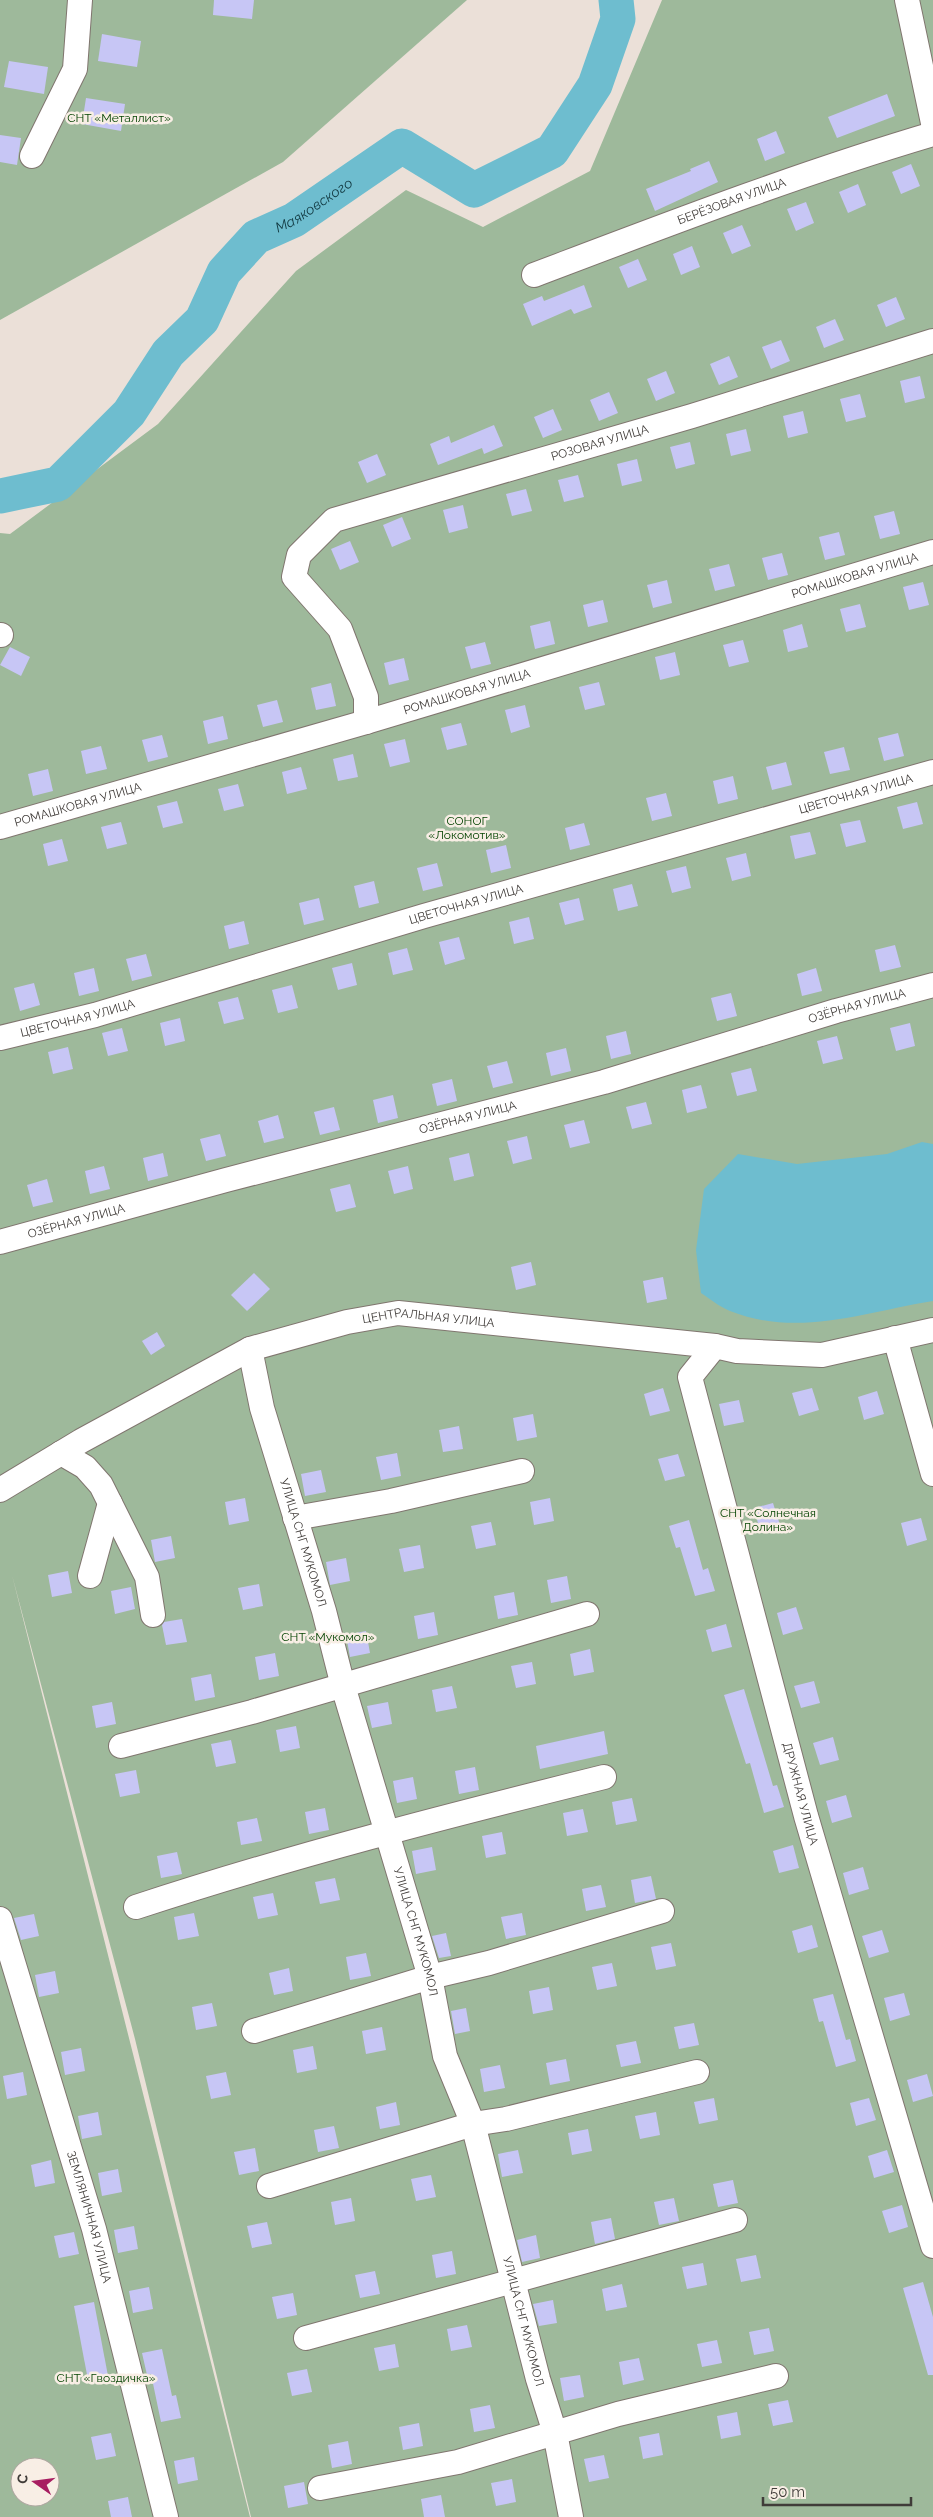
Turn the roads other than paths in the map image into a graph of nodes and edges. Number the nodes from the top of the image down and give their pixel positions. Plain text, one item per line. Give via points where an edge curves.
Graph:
1 (80, 0) edge
2 (907, 0) edge
3 (933, 123) edge
4 (933, 134) edge
5 (32, 156) dead end
6 (534, 275) dead end
7 (933, 341) edge
8 (933, 552) edge
9 (366, 722) junction
10 (933, 772) edge
11 (0, 827) edge
12 (933, 985) edge
13 (0, 1038) edge
14 (0, 1242) edge
15 (933, 1330) edge
16 (894, 1338) junction
17 (715, 1346) junction
18 (250, 1349) junction
19 (61, 1453) junction
20 (522, 1471) dead end
21 (933, 1474) edge
22 (0, 1490) edge
23 (110, 1503) junction
24 (295, 1518) junction
25 (90, 1576) dead end
26 (587, 1614) dead end
27 (153, 1615) dead end
28 (343, 1686) junction
29 (121, 1746) dead end
30 (604, 1777) dead end
31 (387, 1831) junction
32 (136, 1907) dead end
33 (662, 1911) dead end
34 (0, 1919) edge
35 (430, 1977) junction
36 (254, 2031) dead end
37 (697, 2072) dead end
38 (473, 2124) junction
39 (269, 2186) dead end
40 (736, 2220) dead end
41 (933, 2246) edge
42 (512, 2280) junction
43 (306, 2338) dead end
44 (776, 2376) dead end
45 (555, 2433) junction
46 (320, 2488) dead end
47 (166, 2517) edge
48 (571, 2517) edge

1 - 5 street via 75,69
2 - 3 street
4 - 6 street, БЕРЁЗОВАЯ УЛИЦА via 865,154
7 - 9 street, РОЗОВАЯ УЛИЦА via 692,416 334,520 299,556 294,577 340,630 366,697
8 - 9 street, РОМАШКОВАЯ УЛИЦА
9 - 11 street, РОМАШКОВАЯ УЛИЦА
10 - 13 street, ЦВЕТОЧНАЯ УЛИЦА via 424,916 95,1015
12 - 14 street, ОЗЁРНАЯ УЛИЦА via 836,1010 604,1082
15 - 16 street, ЦЕНТРАЛЬНАЯ УЛИЦА
16 - 17 street, ЦЕНТРАЛЬНАЯ УЛИЦА via 822,1355 737,1351
16 - 21 street
17 - 18 street, ЦЕНТРАЛЬНАЯ УЛИЦА via 398,1313 348,1322
17 - 41 street, ДРУЖНАЯ УЛИЦА via 690,1377 806,1816
18 - 19 street, ЦЕНТРАЛЬНАЯ УЛИЦА
18 - 24 street, УЛИЦА СНГ МУКОМОЛ via 262,1408
19 - 22 street, ЦЕНТРАЛЬНАЯ УЛИЦА
19 - 23 street via 85,1467 101,1485
20 - 24 street via 391,1501
23 - 25 street
23 - 27 street via 147,1576
24 - 28 street, УЛИЦА СНГ МУКОМОЛ
26 - 28 street
28 - 29 street
28 - 31 street, УЛИЦА СНГ МУКОМОЛ
30 - 31 street
31 - 32 street via 242,1872
31 - 35 street, УЛИЦА СНГ МУКОМОЛ
33 - 35 street
34 - 47 street, ЗЕМЛЯНИЧНАЯ УЛИЦА via 94,2229
35 - 36 street
35 - 38 street, УЛИЦА СНГ МУКОМОЛ via 445,2056
37 - 38 street via 506,2119
38 - 39 street
38 - 42 street, УЛИЦА СНГ МУКОМОЛ
40 - 42 street
42 - 43 street
42 - 45 street, УЛИЦА СНГ МУКОМОЛ
44 - 45 street via 618,2414
45 - 46 street via 458,2462
45 - 48 street, УЛИЦА СНГ МУКОМОЛ

